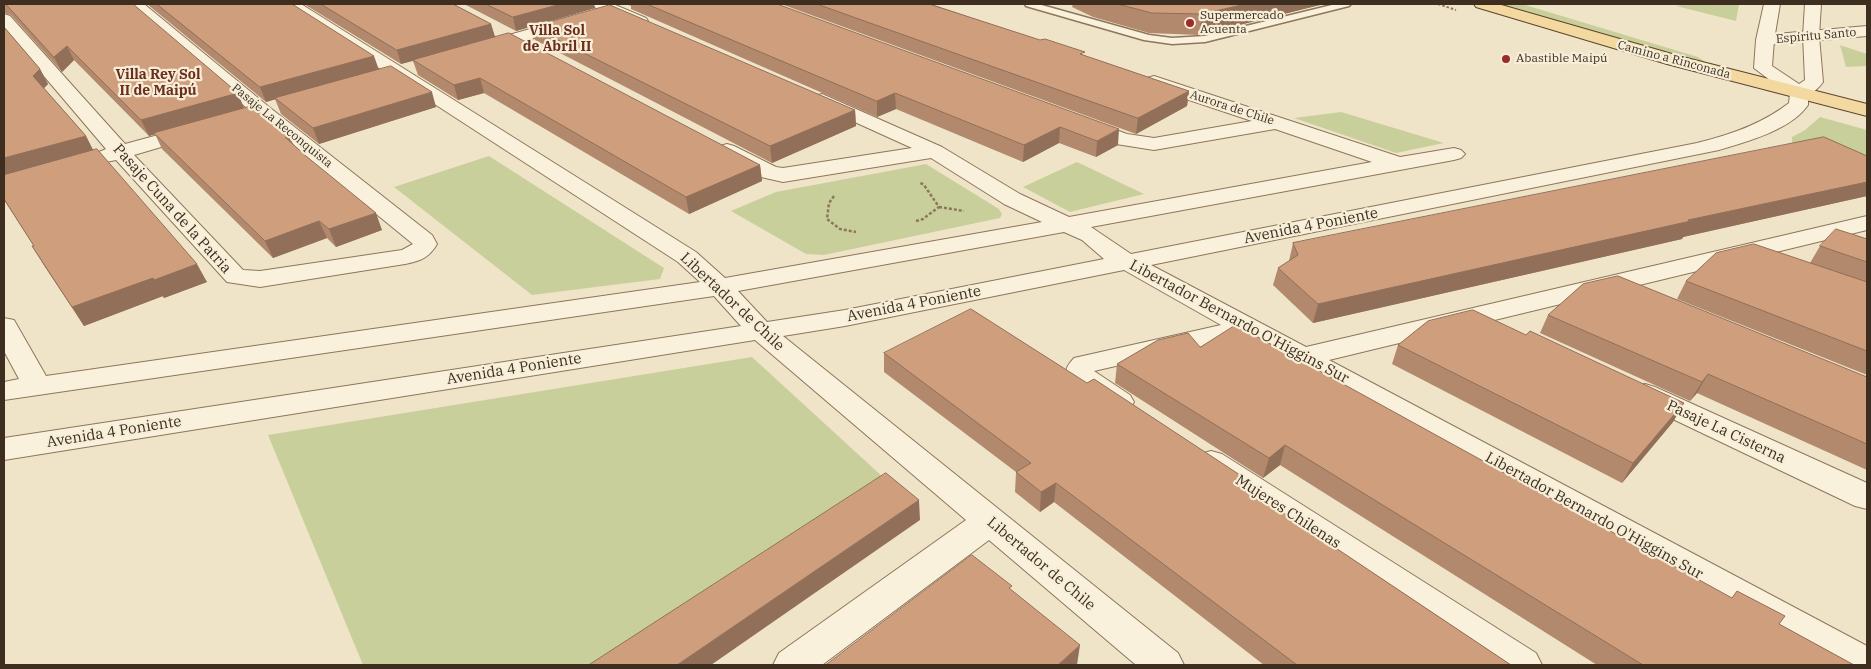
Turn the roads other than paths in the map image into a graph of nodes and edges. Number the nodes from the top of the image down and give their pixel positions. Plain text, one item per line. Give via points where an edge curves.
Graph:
1 (136, 4) edge
2 (290, 4) edge
3 (636, 4) edge
4 (1029, 4) edge
5 (1346, 4) edge
6 (1482, 4) edge
7 (1533, 4) edge
8 (1772, 4) edge
9 (1813, 4) edge
10 (607, 7) edge
11 (4, 19) edge
12 (655, 28) edge
13 (496, 29) dead end
14 (1867, 31) edge
15 (1811, 36) junction
16 (515, 39) junction
17 (1765, 40) junction
18 (468, 52) edge
19 (543, 53) edge
20 (421, 66) edge
21 (1763, 68) junction
22 (398, 72) junction
23 (1134, 75) edge
24 (377, 78) edge
25 (1807, 87) junction
26 (807, 94) edge
27 (1867, 95) edge
28 (1867, 110) edge
29 (1068, 119) edge
30 (1278, 123) junction
31 (216, 125) edge
32 (708, 140) edge
33 (935, 150) junction
34 (120, 152) junction
35 (1454, 154) dead end
36 (84, 163) edge
37 (1399, 164) junction
38 (1867, 223) edge
39 (1070, 225) junction
40 (422, 249) joint
41 (1746, 251) junction
42 (1127, 262) junction
43 (1784, 264) edge
44 (1611, 284) junction
45 (720, 288) junction
46 (1647, 299) edge
47 (1476, 316) junction
48 (4, 326) edge
49 (1248, 327) junction
50 (760, 331) junction
51 (1512, 333) edge
52 (1303, 357) junction
53 (1619, 382) edge
54 (36, 386) junction
55 (4, 391) edge
56 (1143, 418) edge
57 (1184, 445) edge
58 (4, 449) edge
59 (1867, 497) edge
60 (990, 521) junction
61 (1159, 664) edge
62 (793, 665) edge
63 (1522, 665) edge
64 (1866, 665) edge

1 - 40 street, Pasaje La Reconquista via 262,111 423,240
2 - 22 street, Libertador de Chile
3 - 10 street
4 - 5 lane via 1148,38 1184,41 1205,39
6 - 25 main road, Camino a Rinconada via 1673,60
7 - 21 main road, Camino a Rinconada
8 - 17 street
9 - 15 street
10 - 12 street
10 - 16 street
11 - 34 street, Pasaje Cuna de la Patria
13 - 16 street
14 - 15 street, Espíritu Santo
15 - 17 street, Espíritu Santo
15 - 25 street
16 - 18 street
16 - 19 street
17 - 21 street
20 - 22 street
21 - 25 street
22 - 24 street
22 - 45 street, Libertador de Chile via 687,257
23 - 30 street, Aurora de Chile
25 - 27 main road, Camino a Rinconada
25 - 28 main road, Camino a Rinconada
25 - 42 street, Avenida 4 Poniente via 1798,105 1771,124 1751,134 1707,147
26 - 33 street, Libertador Bernardo O'Higgins Sur
29 - 30 street via 1123,140 1154,144
30 - 37 street, Aurora de Chile
31 - 34 street
32 - 33 street via 769,172 783,175
33 - 39 street, Libertador Bernardo O'Higgins Sur via 1012,199
34 - 36 street
34 - 40 street, Pasaje Cuna de la Patria via 236,278 260,279 395,258 415,254
35 - 37 street
37 - 39 street
38 - 41 street
39 - 42 street, Libertador Bernardo O'Higgins Sur via 1090,235
39 - 45 street
41 - 43 street
41 - 44 street
42 - 49 street, Libertador Bernardo O'Higgins Sur
42 - 50 street, Avenida 4 Poniente via 845,318
44 - 46 street
44 - 47 street
45 - 50 street, Libertador de Chile
45 - 54 street
47 - 51 street
47 - 52 street
48 - 54 street
49 - 52 street, Libertador Bernardo O'Higgins Sur
49 - 56 street via 1084,364 1080,375 1085,380
50 - 58 street, Avenida 4 Poniente
50 - 60 street, Libertador de Chile
52 - 64 street, Libertador Bernardo O'Higgins Sur
53 - 59 street, Pasaje La Cisterna
54 - 55 street
57 - 63 street, Mujeres Chilenas
60 - 61 street, Libertador de Chile
60 - 62 street

